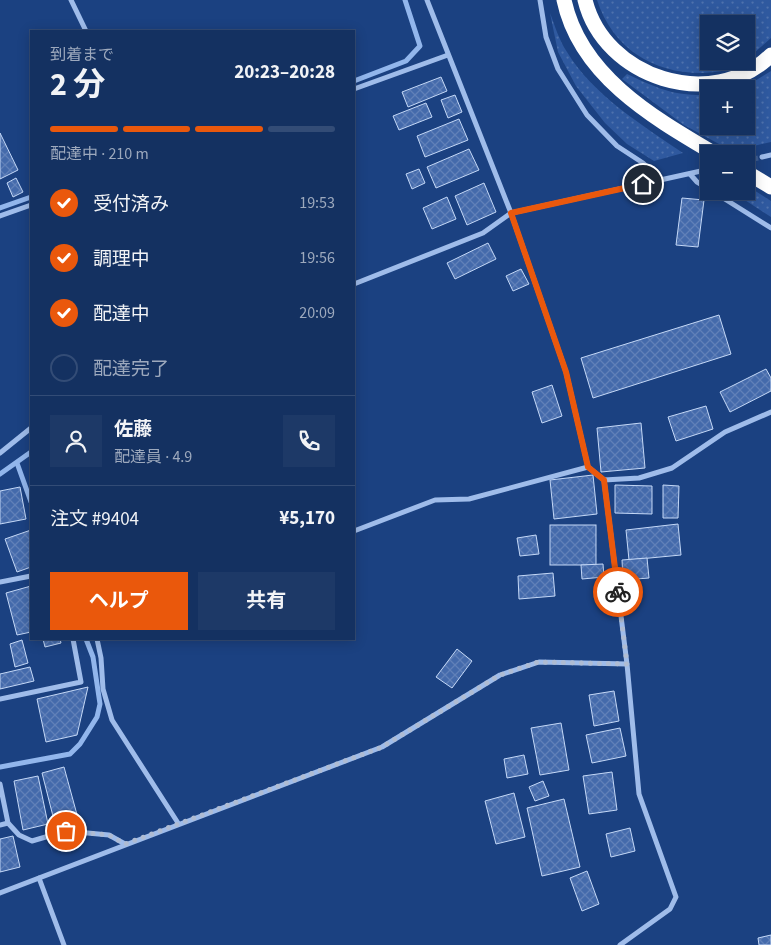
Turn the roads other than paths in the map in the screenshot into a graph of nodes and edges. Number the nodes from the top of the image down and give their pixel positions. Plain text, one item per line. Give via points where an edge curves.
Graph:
1 (71, 0) edge
2 (427, 0) edge
3 (540, 0) edge
4 (564, 0) edge
5 (585, 0) edge
6 (86, 30) edge
7 (771, 55) edge
8 (448, 56) junction
9 (355, 89) edge
10 (701, 145) edge
11 (771, 155) edge
12 (762, 157) tunnel mouth
13 (700, 171) tunnel mouth
14 (690, 174) junction
15 (755, 177) edge
16 (662, 180) junction
17 (700, 184) edge
18 (771, 187) edge
19 (726, 200) edge
20 (30, 205) edge
21 (511, 213) junction
22 (0, 216) edge
23 (771, 228) edge
24 (355, 284) edge
25 (771, 412) edge
26 (30, 429) edge
27 (0, 453) edge
28 (588, 467) junction
29 (604, 480) junction
30 (355, 531) edge
31 (30, 576) edge
32 (0, 582) edge
33 (73, 640) edge
34 (97, 640) edge
35 (627, 664) junction
36 (0, 699) edge
37 (0, 784) edge
38 (8, 823) junction
39 (178, 823) junction
40 (0, 825) edge
41 (125, 844) junction
42 (39, 878) junction
43 (0, 893) edge
44 (64, 945) edge
45 (620, 945) edge

1 - 6 street
2 - 8 street
3 - 16 street via 546,37 558,69 588,115 617,146 643,162
4 - 10 highway via 575,30 603,73 640,106
5 - 7 highway via 592,21 606,43 634,66 662,79 711,84 748,72
8 - 9 street
8 - 21 street
11 - 12 street
13 - 14 street
14 - 16 street
14 - 17 street
15 - 18 highway
16 - 21 street
19 - 23 street
20 - 22 street
21 - 24 street via 483,233
21 - 28 street via 566,372
25 - 29 street via 726,432 672,468 639,478
26 - 27 street
28 - 29 street
28 - 30 street via 469,499 435,500
29 - 35 street
31 - 32 street
33 - 36 street via 81,682
34 - 39 street via 103,689 112,720
35 - 39 street via 538,662 500,675 382,747
35 - 45 street via 639,794 676,897 670,909
37 - 38 street
38 - 40 street
38 - 41 street via 19,835 32,841 66,831 109,835
39 - 41 street
41 - 42 street
42 - 43 street
42 - 44 street

